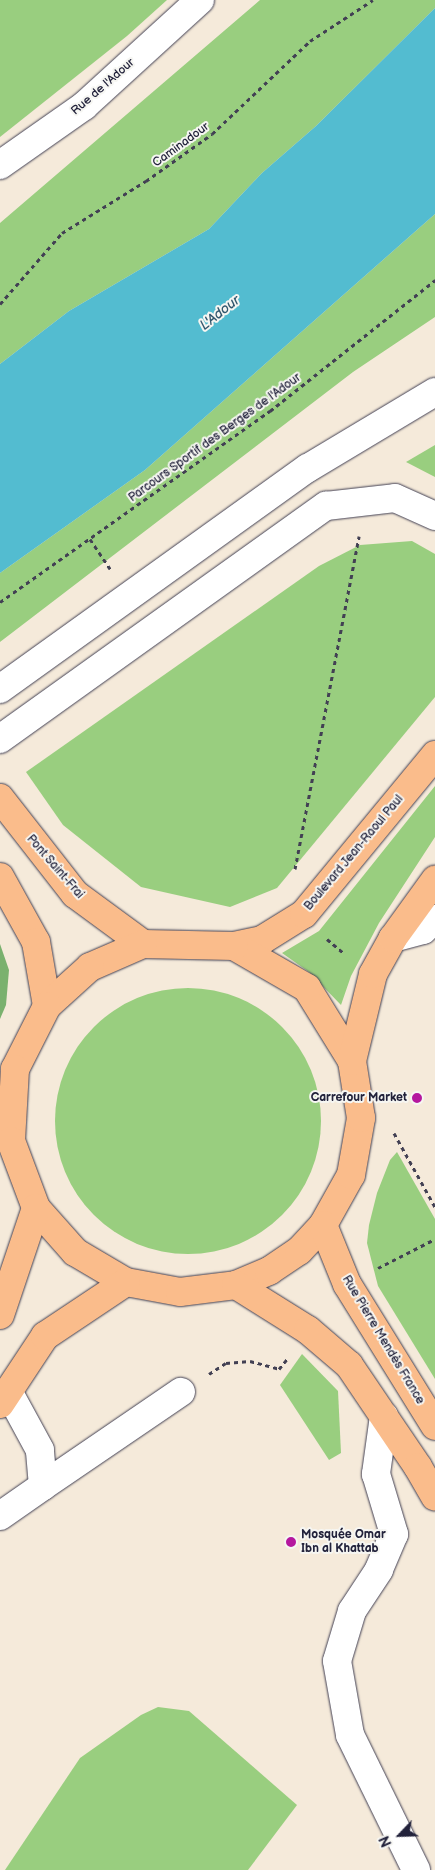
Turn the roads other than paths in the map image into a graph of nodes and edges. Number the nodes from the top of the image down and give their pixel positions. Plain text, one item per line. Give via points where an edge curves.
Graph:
1 (200, 0) edge
2 (0, 165) edge
3 (435, 392) edge
4 (308, 468) junction
5 (326, 506) junction
6 (435, 516) edge
7 (0, 689) edge
8 (0, 739) edge
9 (435, 755) edge
10 (0, 798) edge
11 (0, 877) edge
12 (435, 880) edge
13 (435, 919) edge
14 (393, 938) junction
15 (142, 944) junction
16 (234, 946) junction
17 (47, 1006) junction
18 (352, 1060) junction
19 (36, 1208) junction
20 (323, 1226) junction
21 (126, 1282) junction
22 (236, 1285) junction
23 (0, 1315) edge
24 (181, 1392) road end
25 (4, 1398) edge
26 (384, 1416) junction
27 (435, 1426) edge
28 (43, 1486) junction
29 (435, 1497) edge
30 (0, 1516) edge
31 (416, 1870) edge

1 - 2 street, Rue de l'Adour via 84,106
3 - 4 street
4 - 5 street
4 - 7 street
5 - 6 street via 395,498
5 - 8 street
9 - 16 main road, Boulevard Jean-Raoul Paul via 304,914 262,940
10 - 15 main road, Pont Saint-Frai via 75,894
11 - 17 main road via 36,942
12 - 14 main road
13 - 14 street via 423,930
14 - 18 main road via 373,974
15 - 16 main road, Boulevard Jean-Raoul Paul
15 - 17 main road via 90,967
16 - 18 main road via 307,988
17 - 19 main road via 15,1070 13,1096 11,1141
18 - 20 main road via 362,1118 351,1175
19 - 21 main road via 75,1252
19 - 23 main road
20 - 22 main road via 299,1251 269,1271
20 - 27 main road, Rue Pierre Mendès France via 347,1284
21 - 22 main road via 180,1292
21 - 25 main road via 45,1336
22 - 26 main road via 308,1330 349,1365
24 - 28 street
25 - 28 street via 40,1450
26 - 29 main road
26 - 31 street via 376,1474 394,1534 380,1570 352,1611 337,1661 350,1735
28 - 30 street

